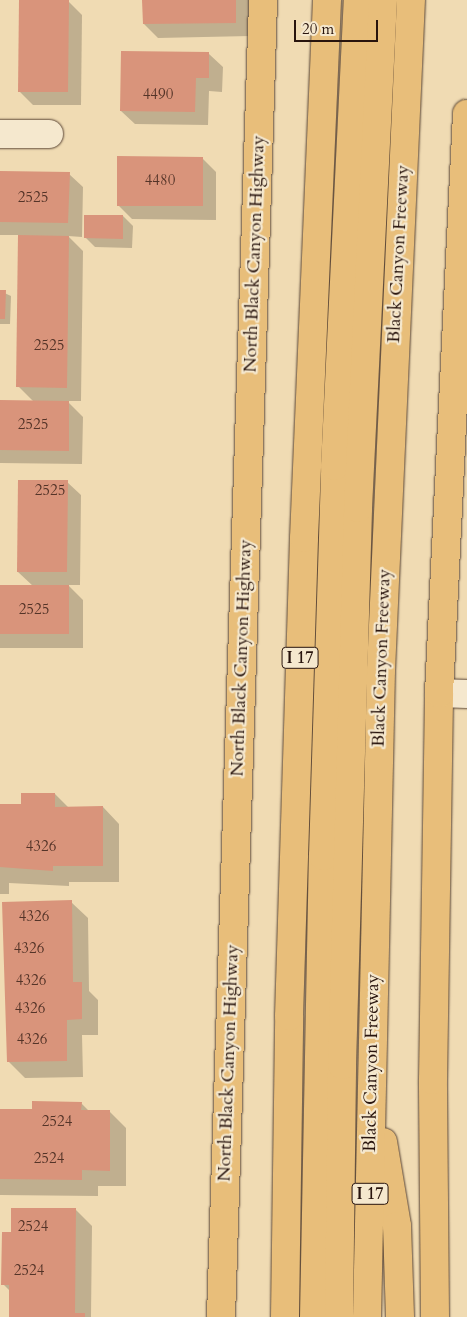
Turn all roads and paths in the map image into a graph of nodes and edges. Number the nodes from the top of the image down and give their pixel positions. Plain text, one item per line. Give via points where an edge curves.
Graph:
1 (263, 0) edge
2 (327, 0) edge
3 (358, 0) edge
4 (383, 0) edge
5 (411, 0) edge
6 (467, 114) edge
7 (0, 134) edge
8 (50, 134) dead end
9 (440, 693) junction
10 (467, 694) edge
11 (372, 1072) junction
12 (222, 1317) edge
13 (285, 1317) edge
14 (314, 1317) edge
15 (339, 1317) edge
16 (367, 1317) edge
17 (400, 1317) edge
18 (434, 1317) edge

1 - 12 main road, North Black Canyon Highway
2 - 13 main road, I 17 via 304,538 289,1016
3 - 14 main road via 335,476 322,856
4 - 15 main road via 358,508 342,1065
5 - 11 main road, Black Canyon Freeway / I 17 via 382,660
6 - 9 main road
7 - 8 street
9 - 10 street
9 - 18 main road via 433,1080
11 - 16 main road, Black Canyon Freeway / I 17
11 - 17 main road via 397,1226

